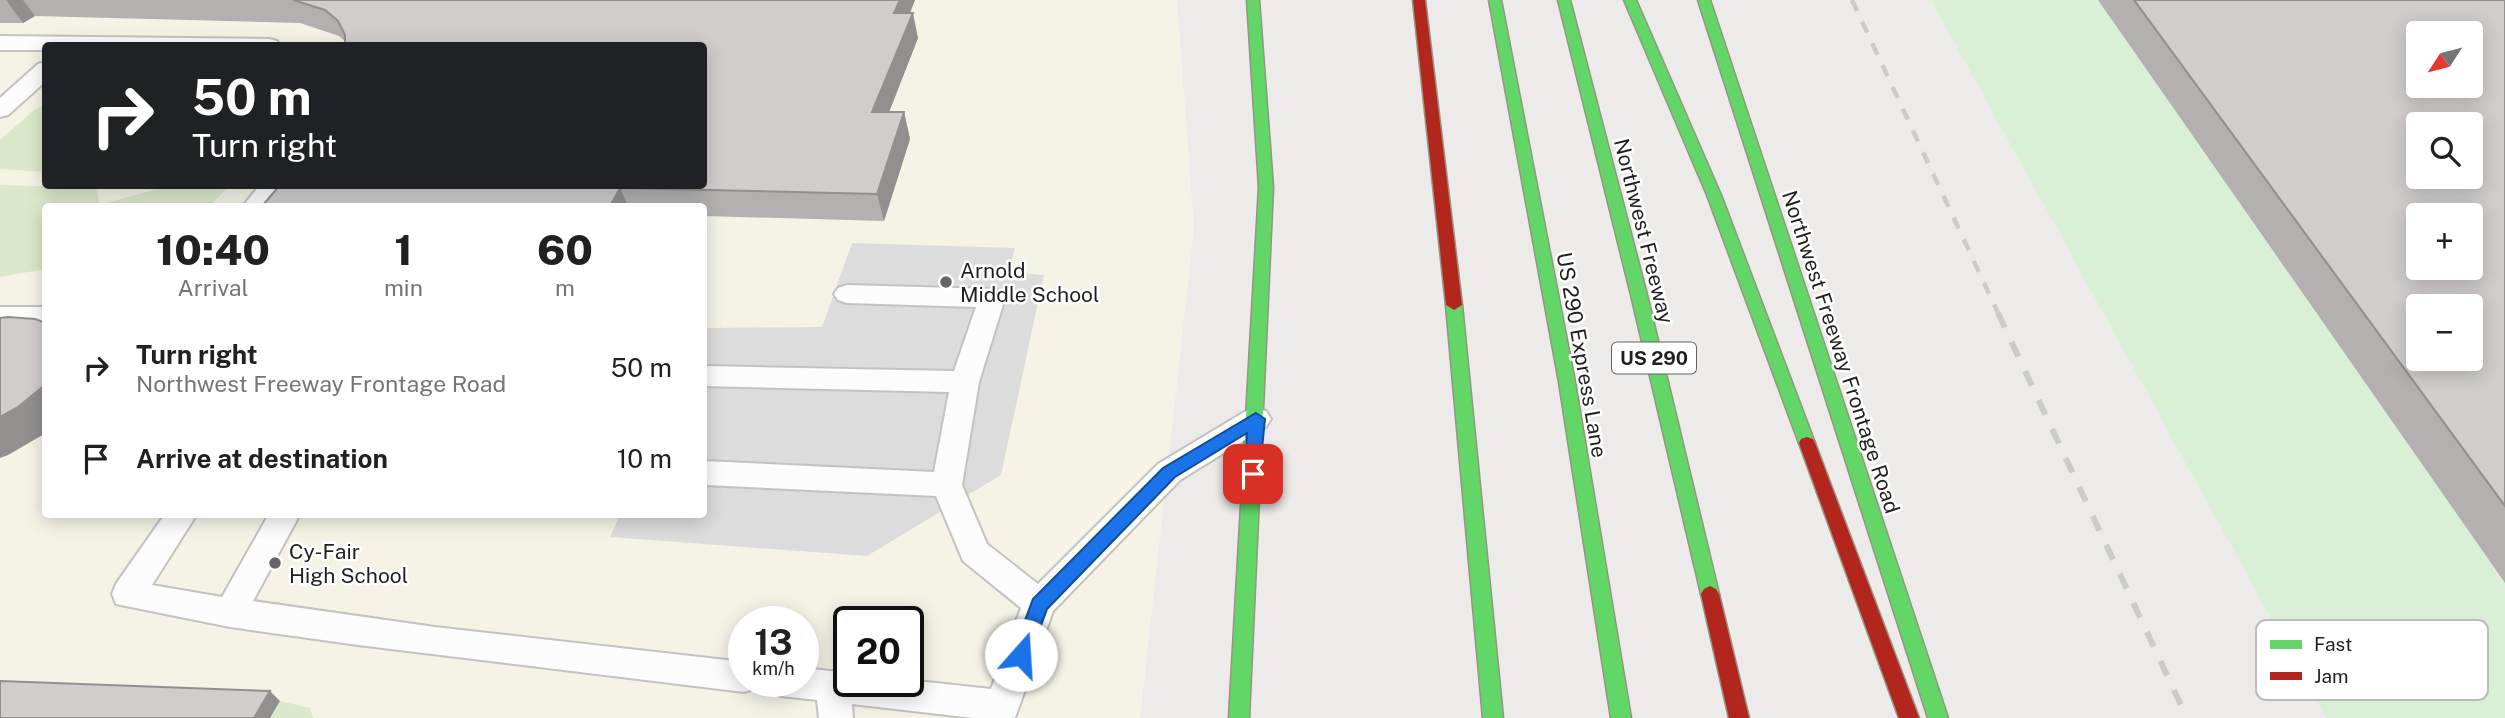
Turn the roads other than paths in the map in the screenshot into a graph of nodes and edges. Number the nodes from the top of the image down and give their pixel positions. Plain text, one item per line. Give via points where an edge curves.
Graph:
1 (1252, 0) edge
2 (1419, 0) edge
3 (1495, 0) edge
4 (1564, 0) edge
5 (1630, 0) edge
6 (1704, 0) edge
7 (0, 43) edge
8 (42, 44) edge
9 (42, 73) edge
10 (0, 110) edge
11 (269, 189) edge
12 (258, 203) edge
13 (847, 294) dead end
14 (0, 316) edge
15 (42, 316) edge
16 (707, 376) edge
17 (965, 382) junction
18 (1256, 419) junction
19 (707, 473) edge
20 (947, 485) junction
21 (179, 518) edge
22 (283, 518) edge
23 (1039, 604) junction
24 (230, 613) junction
25 (728, 675) edge
26 (835, 702) edge
27 (1001, 712) edge
28 (1239, 718) edge
29 (1493, 718) edge
30 (1621, 718) edge
31 (1739, 718) edge
32 (1909, 718) edge
33 (1938, 718) edge

1 - 18 main road via 1266,187
2 - 29 main road via 1461,369
3 - 30 main road, US 290 Express Lane via 1567,382
4 - 31 main road, Northwest Freeway / US 290
5 - 32 main road via 1714,195
6 - 33 main road, Northwest Freeway Frontage Road
7 - 8 lane
9 - 10 lane
11 - 12 lane
13 - 17 lane via 992,298
14 - 15 lane
16 - 17 lane
17 - 20 lane
18 - 23 lane via 1169,472
18 - 28 main road
19 - 20 lane
20 - 23 lane via 974,552
21 - 24 lane via 128,594
22 - 24 lane
23 - 27 lane
24 - 25 lane
26 - 27 lane

